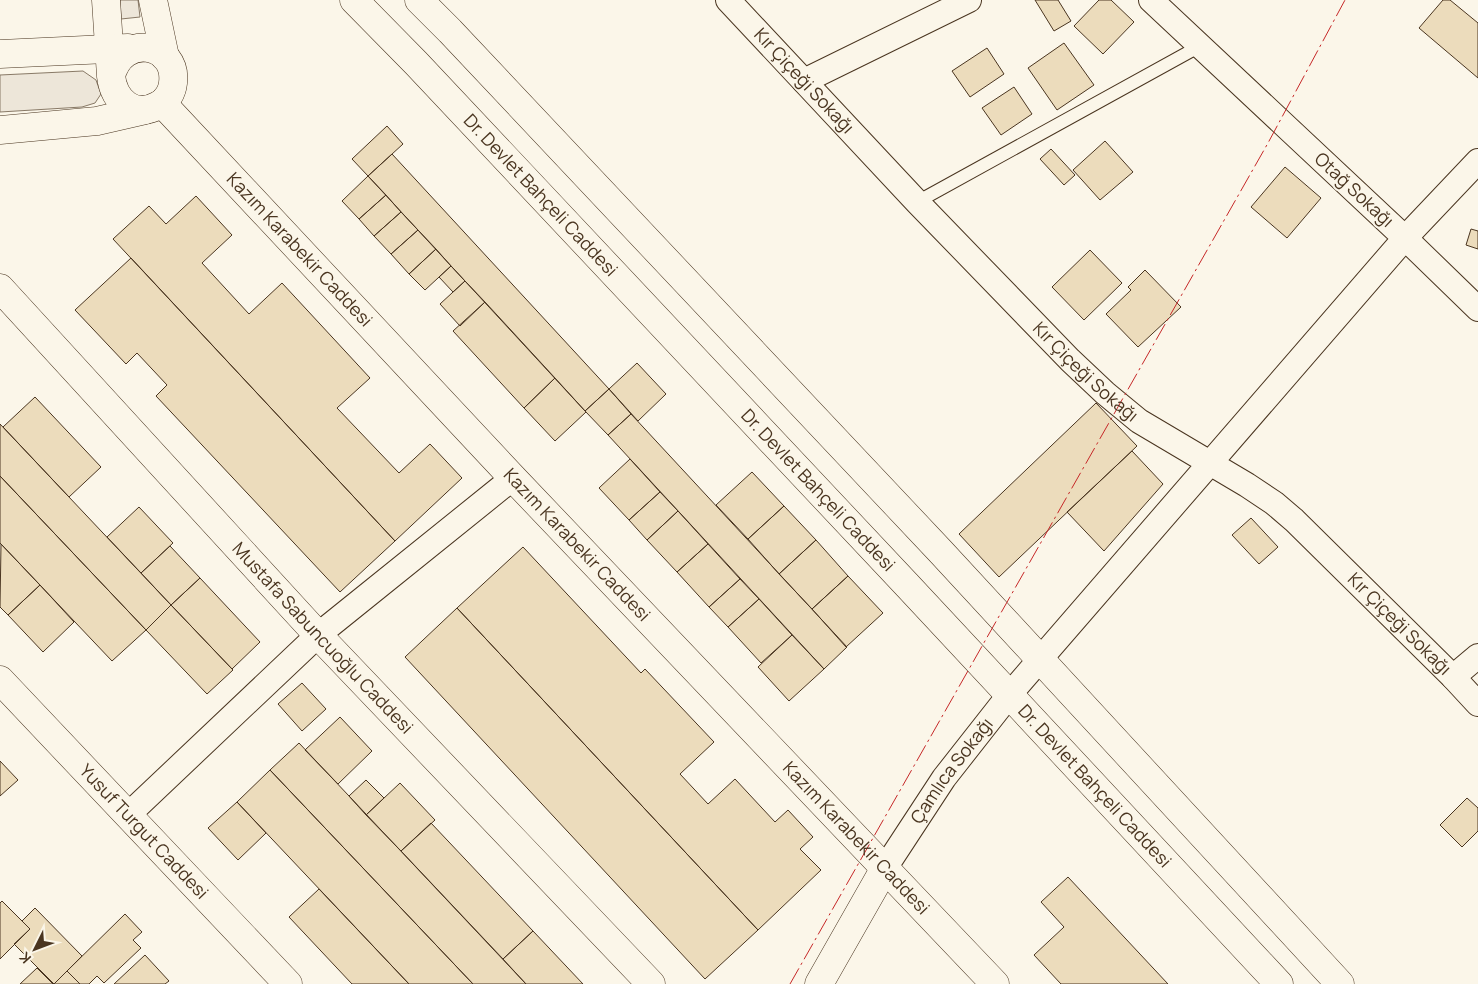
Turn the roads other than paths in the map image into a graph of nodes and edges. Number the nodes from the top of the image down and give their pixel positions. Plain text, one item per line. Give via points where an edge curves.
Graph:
1 (106, 0) edge
2 (153, 0) edge
3 (354, 0) edge
4 (419, 0) edge
5 (728, 0) edge
6 (969, 0) edge
7 (1151, 0) edge
8 (1200, 46) junction
9 (137, 48) junction
10 (110, 49) junction
11 (0, 54) edge
12 (165, 58) junction
13 (112, 76) junction
14 (804, 81) junction
15 (153, 106) junction
16 (0, 130) edge
17 (1478, 161) edge
18 (917, 202) junction
19 (1405, 238) junction
20 (0, 288) edge
21 (1478, 309) edge
22 (1209, 464) junction
23 (512, 478) junction
24 (318, 635) junction
25 (1478, 656) edge
26 (1040, 658) junction
27 (1453, 677) junction
28 (0, 680) edge
29 (1010, 694) junction
30 (1478, 704) edge
31 (128, 814) junction
32 (885, 868) junction
33 (288, 984) edge
34 (651, 984) edge
35 (819, 984) edge
36 (995, 984) edge
37 (1279, 984) edge
38 (1340, 984) edge

1 - 10 street, Kazım Karabekir Caddesi
2 - 12 street
3 - 29 street, Dr. Devlet Bahçeli Caddesi
4 - 26 street
5 - 14 street, Kır Çiçeği Sokağı
6 - 14 street
7 - 8 street, Otağ Sokağı
8 - 18 lane
8 - 19 street, Otağ Sokağı
9 - 10 street
9 - 12 street via 152,49
9 - 13 street via 119,57
10 - 11 street
10 - 13 street, Kazım Karabekir Caddesi
12 - 15 street via 174,76 173,86 169,96
13 - 15 street, Kazım Karabekir Caddesi via 114,91 123,103 137,110
14 - 18 street, Kır Çiçeği Sokağı
15 - 16 street via 97,121
15 - 23 street, Kazım Karabekir Caddesi
17 - 19 street
18 - 22 street, Kır Çiçeği Sokağı via 1105,392 1139,421
19 - 21 street
19 - 22 street, Otağ Sokağı
20 - 24 street, Mustafa Sabuncuoğlu Caddesi
22 - 26 street, Çamlıca Sokağı
22 - 27 street, Kır Çiçeği Sokağı via 1247,485 1294,520
23 - 24 street
23 - 32 street, Kazım Karabekir Caddesi
24 - 31 street
24 - 34 street, Mustafa Sabuncuoğlu Caddesi
25 - 27 street
26 - 29 street, Çamlıca Sokağı
26 - 38 street
27 - 30 street, Kır Çiçeği Sokağı
28 - 31 street, Yusuf Turgut Caddesi
29 - 32 street, Çamlıca Sokağı via 944,778
29 - 37 street, Dr. Devlet Bahçeli Caddesi
31 - 33 street, Yusuf Turgut Caddesi
32 - 35 street, Çamlıca Sokağı
32 - 36 street, Kazım Karabekir Caddesi

